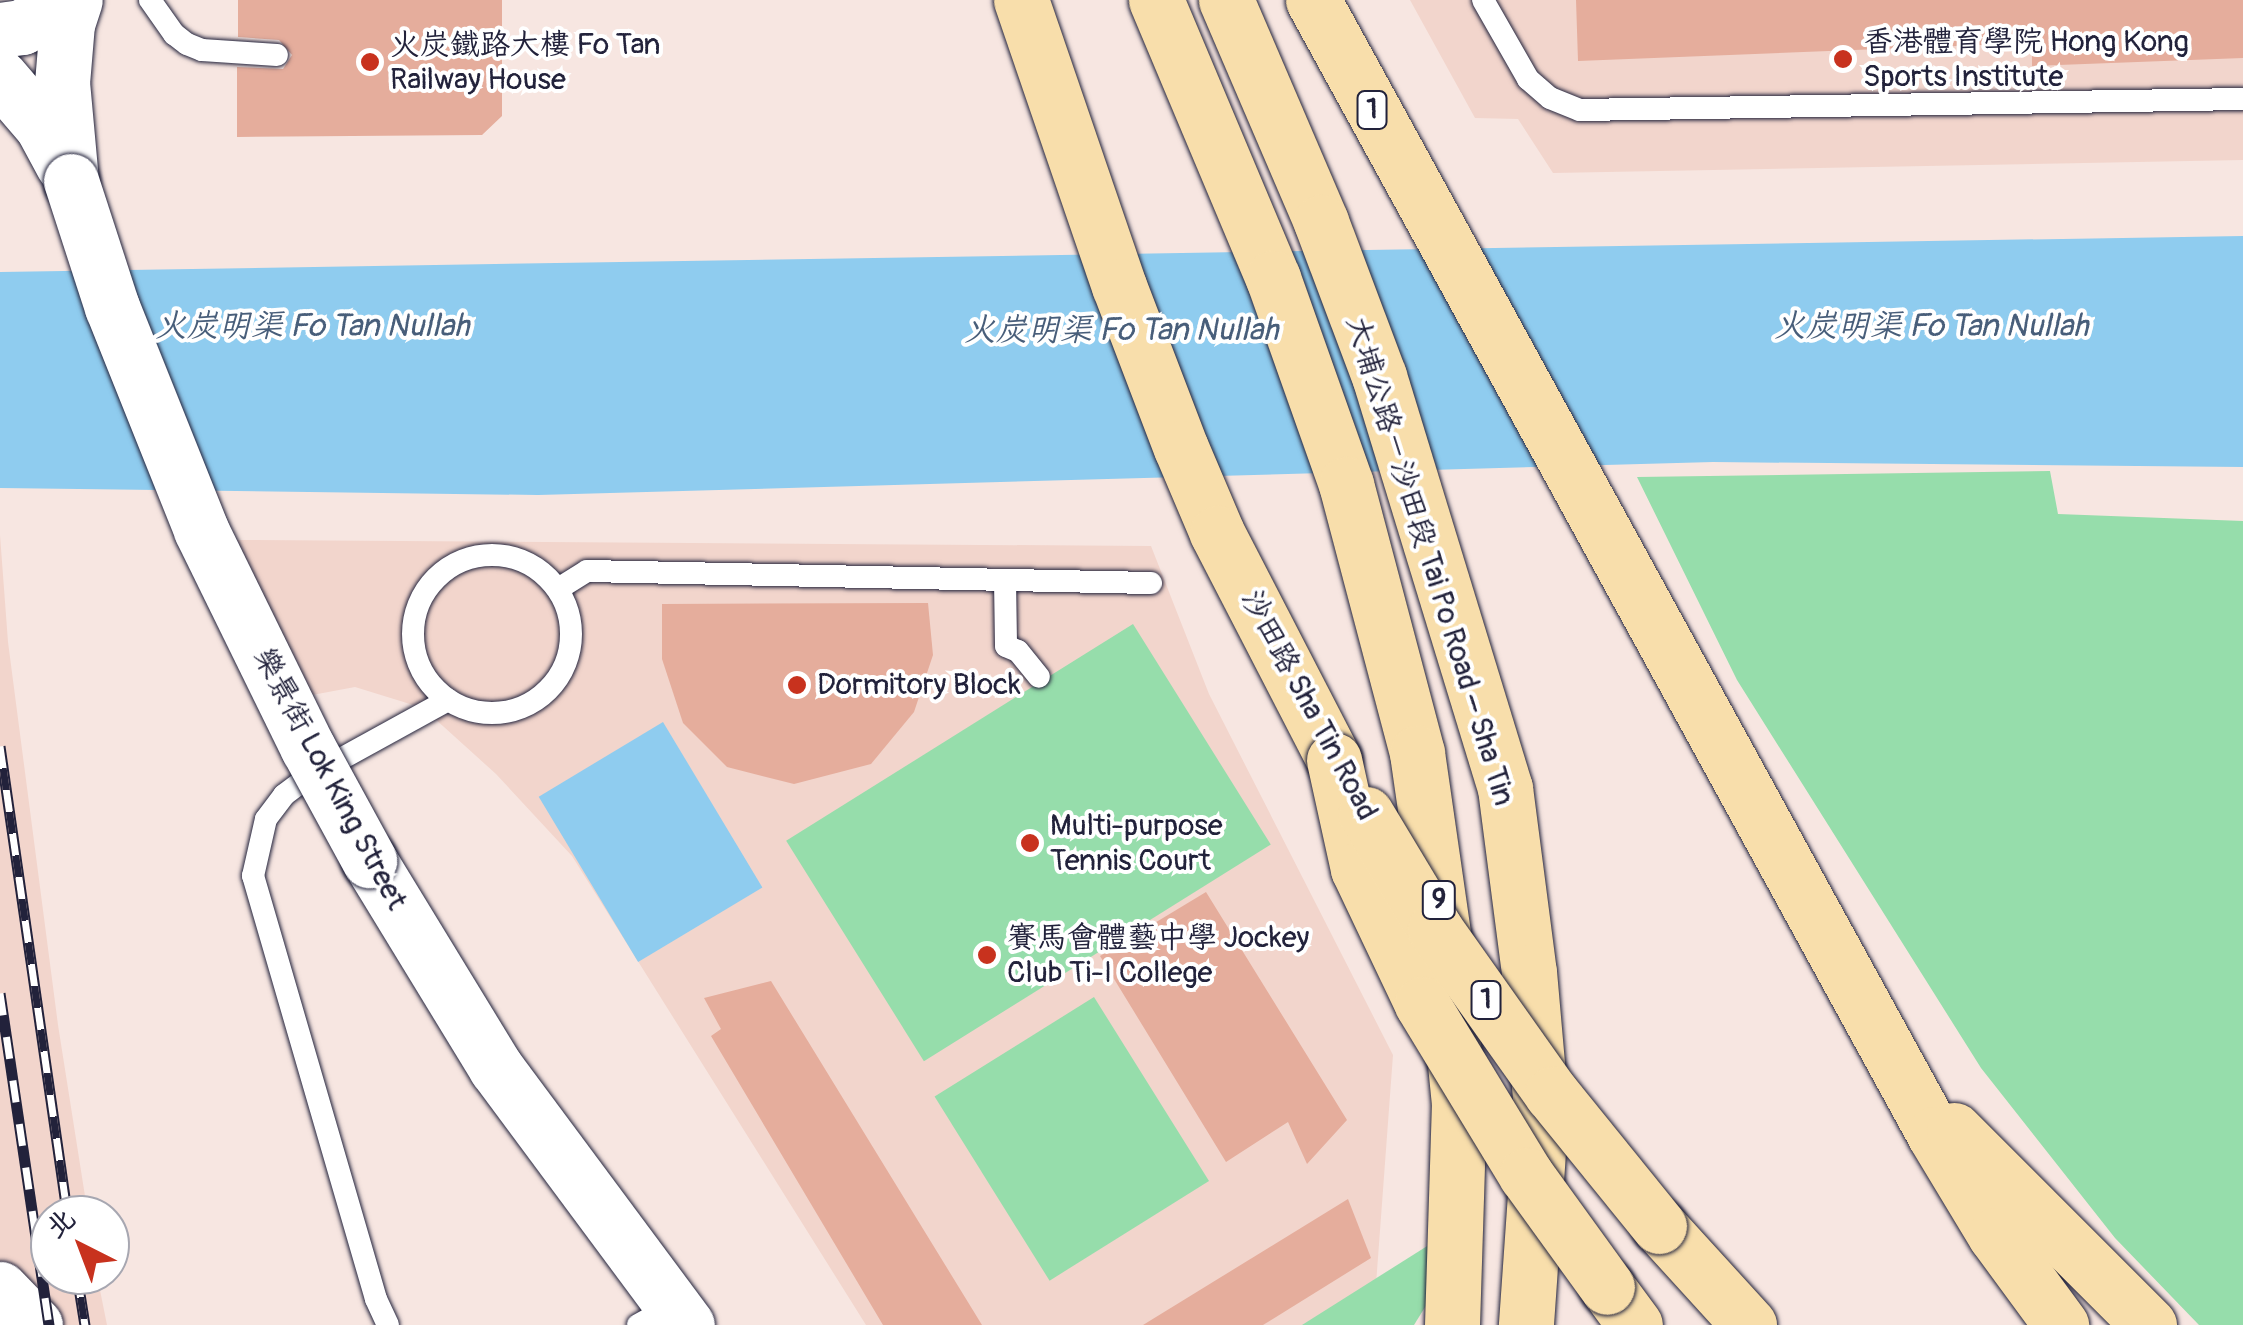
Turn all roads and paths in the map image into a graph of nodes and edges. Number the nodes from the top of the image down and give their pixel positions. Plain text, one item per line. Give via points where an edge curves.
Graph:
1 (66, 0) edge
2 (75, 0) edge
3 (150, 0) edge
4 (1021, 0) edge
5 (1156, 0) edge
6 (1226, 0) edge
7 (1314, 0) edge
8 (1484, 0) edge
9 (0, 30) edge
10 (277, 55) dead end
11 (0, 77) edge
12 (2243, 99) edge
13 (70, 181) junction
14 (1004, 580) junction
15 (1151, 584) dead end
16 (558, 589) junction
17 (1039, 677) dead end
18 (448, 700) junction
19 (1334, 760) junction
20 (1913, 1089) junction
21 (0, 1289) edge
22 (1621, 1306) edge
23 (666, 1319) edge
24 (34, 1325) edge
25 (388, 1325) edge
26 (1452, 1325) edge
27 (1526, 1325) edge
28 (1749, 1325) edge
29 (2061, 1325) edge
30 (2149, 1325) edge

1 - 9 street via 22,27
2 - 13 street, 樂景街 Lok King Street via 62,83
3 - 10 lane via 187,44
4 - 19 highway, 沙田路 Sha Tin Road / 1 via 1103,240 1218,533
5 - 26 highway, 大埔公路－沙田段 Tai Po Road – Sha Tin / 9 via 1250,222 1346,484 1416,753 1459,1104
6 - 27 highway, 大埔公路－沙田段 Tai Po Road – Sha Tin via 1379,376 1507,806 1541,1109
7 - 20 highway, 1 via 1726,761
8 - 12 lane via 1528,79 1550,98 1580,110
11 - 13 street, 樂景街 Lok King Street via 42,126
13 - 23 street, 樂景街 Lok King Street, bridge via 200,530 308,748 496,1068
14 - 15 lane
14 - 16 lane via 587,571
14 - 17 lane via 1006,646
16 - 18 lane via 571,641 548,690 500,712 473,711
16 - 18 lane via 539,569 492,554 444,571 416,611 413,636 429,683
18 - 25 lane via 284,795 260,834 253,876
19 - 22 highway, bridge via 1358,869 1422,1004 1526,1175
19 - 28 highway, 沙田路 Sha Tin Road / 1, bridge via 1435,929 1552,1094
20 - 29 highway, 1 via 1971,1198
20 - 30 highway
21 - 24 street

